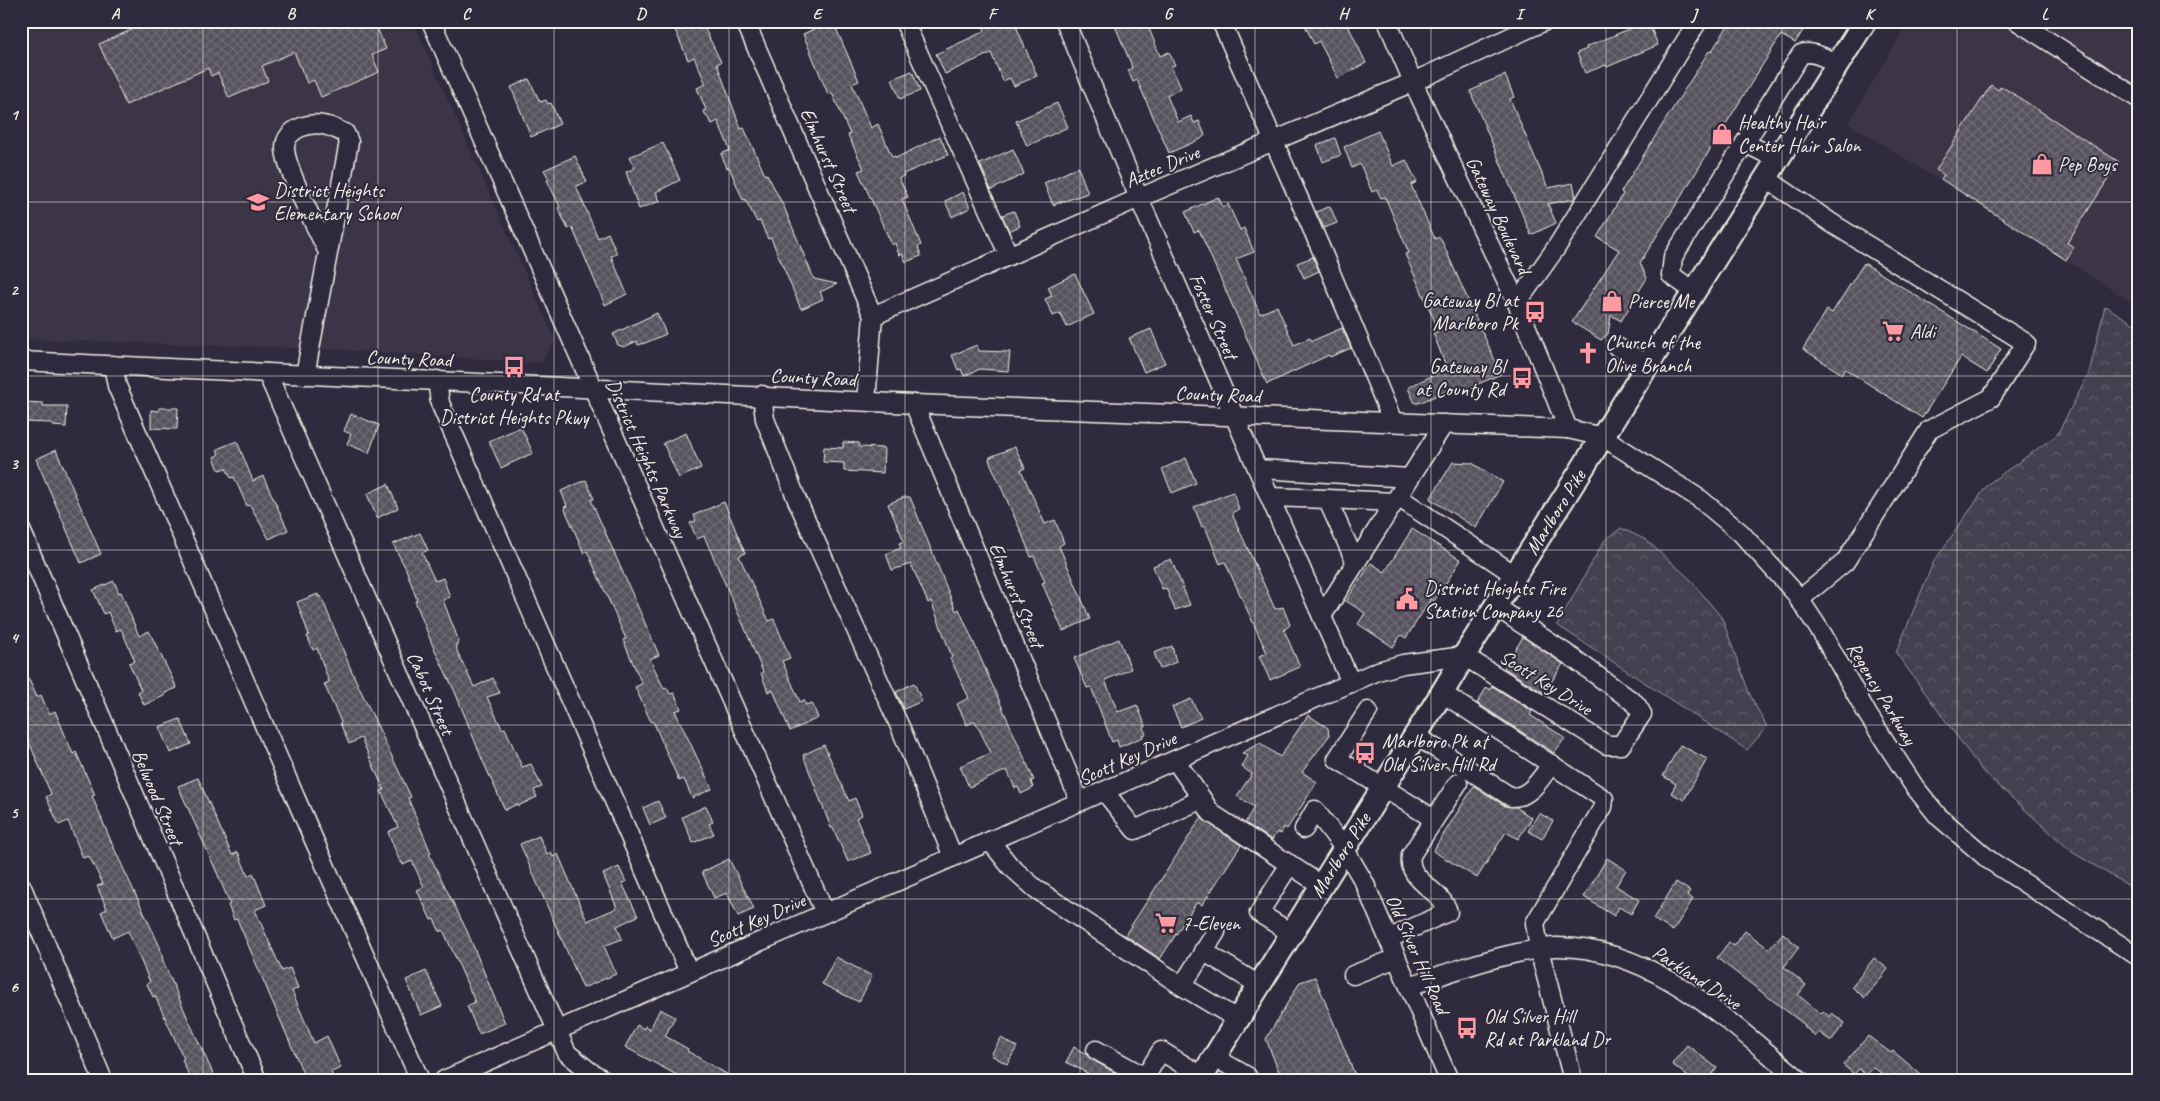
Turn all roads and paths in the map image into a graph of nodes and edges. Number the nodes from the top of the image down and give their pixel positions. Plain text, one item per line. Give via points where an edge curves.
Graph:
1 (431, 21) edge
2 (745, 21) edge
3 (904, 21) edge
4 (1065, 21) edge
5 (1221, 21) edge
6 (1387, 21) edge
7 (1545, 21) edge
8 (1698, 21) edge
9 (1865, 21) edge
10 (2017, 21) edge
11 (1838, 64) junction
12 (1413, 82) junction
13 (2139, 99) edge
14 (1274, 141) junction
15 (1745, 143) junction
16 (1778, 160) junction
17 (1767, 179) junction
18 (1139, 198) junction
19 (328, 252) junction
20 (1009, 256) junction
21 (1695, 292) junction
22 (1517, 303) junction
23 (874, 316) junction
24 (1617, 347) dead end
25 (21, 360) edge
26 (113, 365) junction
27 (1648, 365) junction
28 (267, 373) junction
29 (304, 375) junction
30 (437, 380) junction
31 (593, 387) junction
32 (762, 395) junction
33 (866, 401) junction
34 (914, 404) junction
35 (1235, 416) junction
36 (1393, 422) junction
37 (1444, 424) junction
38 (1568, 429) junction
39 (1602, 437) junction
40 (1258, 469) junction
41 (1410, 478) junction
42 (1270, 497) junction
43 (1327, 499) junction
44 (1396, 499) junction
45 (21, 530) edge
46 (1356, 563) junction
47 (1515, 575) junction
48 (1799, 600) junction
49 (1495, 606) junction
50 (1322, 616) junction
51 (1464, 656) junction
52 (1351, 683) junction
53 (1442, 693) junction
54 (1368, 711) dead end
55 (1415, 735) junction
56 (1175, 760) junction
57 (1552, 764) junction
58 (1458, 783) dead end
59 (1382, 788) junction
60 (1104, 791) junction
61 (1202, 799) junction
62 (1080, 802) junction
63 (1434, 819) junction
64 (1304, 829) dead end
65 (990, 841) junction
66 (1344, 848) junction
67 (953, 857) junction
68 (1290, 864) junction
69 (1321, 884) junction
70 (21, 885) edge
71 (825, 912) junction
72 (1216, 932) dead end
73 (1290, 933) junction
74 (1388, 939) junction
75 (1539, 949) junction
76 (1203, 951) junction
77 (2139, 957) edge
78 (1396, 958) junction
79 (689, 972) junction
80 (1353, 975) dead end
81 (1259, 985) junction
82 (1182, 986) junction
83 (1410, 986) junction
84 (1237, 1019) junction
85 (556, 1031) junction
86 (1096, 1050) dead end
87 (1205, 1071) edge
88 (1145, 1078) edge
89 (103, 1080) edge
90 (257, 1080) edge
91 (420, 1080) edge
92 (444, 1080) edge
93 (604, 1080) edge
94 (1249, 1080) edge
95 (1448, 1080) edge
96 (1573, 1080) edge
97 (1800, 1080) edge

1 - 31 street, District Heights Parkway
2 - 23 street, Elmhurst Street
3 - 20 street
4 - 18 street, Foster Street
5 - 14 street
6 - 12 street, Gateway Boulevard
7 - 12 street, Aztec Drive
8 - 22 street via 1556,248
9 - 11 main road, Marlboro Pike
10 - 13 street
11 - 15 street via 1816,54 1801,54
11 - 16 main road, Marlboro Pike
12 - 14 street, Aztec Drive
12 - 22 street, Gateway Boulevard
14 - 18 street, Aztec Drive
14 - 36 street
15 - 16 street
15 - 21 street via 1673,257 1671,275
16 - 17 main road, Marlboro Pike
17 - 21 main road, Marlboro Pike
17 - 48 street via 2026,343 1991,398 1928,430 1845,562
18 - 20 street, Aztec Drive
18 - 35 street, Foster Street
19 - 19 street via 348,142 345,133 326,125 309,125 298,128 289,136 285,147 287,160
19 - 29 street
20 - 23 street, Aztec Drive
21 - 27 main road, Marlboro Pike
22 - 38 street, Gateway Boulevard
23 - 33 street
24 - 27 street
25 - 26 street, County Road
26 - 28 street, County Road
26 - 91 street via 118,386 192,560
27 - 39 main road, Marlboro Pike
28 - 29 street, County Road
28 - 85 street, Cabot Street
29 - 30 street, County Road
30 - 31 street, County Road
30 - 79 street via 440,402
31 - 32 street, County Road
31 - 71 street, District Heights Parkway
32 - 33 street, County Road
32 - 67 street via 764,419 777,453 901,729
33 - 34 street, County Road
34 - 35 street, County Road
34 - 62 street, Elmhurst Street
35 - 36 street, County Road
35 - 40 street, Foster Street
36 - 37 street, County Road
37 - 38 street, County Road
37 - 41 street
38 - 39 street, County Road
39 - 47 main road, Marlboro Pike
39 - 48 street, Regency Parkway via 1700,500 1741,533
40 - 41 street
40 - 42 street, Foster Street
41 - 44 street
42 - 43 street
42 - 50 street, Foster Street
43 - 44 street
43 - 46 street
44 - 46 street
44 - 47 street
45 - 90 street, Belwood Street
46 - 50 street
47 - 49 main road, Marlboro Pike
48 - 77 street, Regency Parkway via 1823,635 1868,715 1914,786 1938,816 1989,860
49 - 51 main road, Marlboro Pike
49 - 51 street, Scott Key Drive via 1628,698 1642,714 1621,745 1607,745
50 - 52 street, Foster Street
51 - 52 street, Scott Key Drive via 1403,664
51 - 53 main road, Marlboro Pike
52 - 56 street, Scott Key Drive
53 - 55 main road, Marlboro Pike
53 - 57 street
54 - 59 street via 1337,759
55 - 57 street via 1511,797 1527,794
55 - 59 main road, Marlboro Pike
56 - 60 street, Scott Key Drive
56 - 61 street
57 - 75 street via 1604,799 1603,807 1535,923
58 - 63 street
59 - 63 street
59 - 66 main road, Marlboro Pike
60 - 61 street via 1135,830
60 - 62 street, Scott Key Drive
61 - 68 street via 1211,813
62 - 65 street, Scott Key Drive
63 - 74 street via 1411,855 1409,864 1413,873 1446,904 1448,912
64 - 66 street, Old Silver Hill Road via 1315,810
65 - 67 street, Scott Key Drive
65 - 82 street via 1010,866 1036,889
66 - 69 main road, Marlboro Pike
66 - 74 street, Old Silver Hill Road via 1364,882
67 - 71 street, Scott Key Drive
68 - 69 street
68 - 73 street via 1259,913
69 - 73 main road, Marlboro Pike
70 - 89 street
71 - 79 street, Scott Key Drive
72 - 76 street
73 - 81 main road, Marlboro Pike
74 - 78 street, Old Silver Hill Road
75 - 83 street, Parkland Drive via 1474,963
75 - 96 street
75 - 97 street, Parkland Drive via 1558,946 1592,949 1646,968 1673,982 1727,1020
76 - 81 street
76 - 82 street
78 - 80 street
78 - 83 street, Old Silver Hill Road
79 - 85 street, Scott Key Drive
81 - 84 main road, Marlboro Pike
82 - 84 street
83 - 95 street, Old Silver Hill Road
84 - 87 main road, Marlboro Pike
85 - 92 street, Scott Key Drive
85 - 93 street, Cabot Street via 567,1053
86 - 88 street
87 - 88 street via 1161,1051
87 - 94 street via 1248,1076

